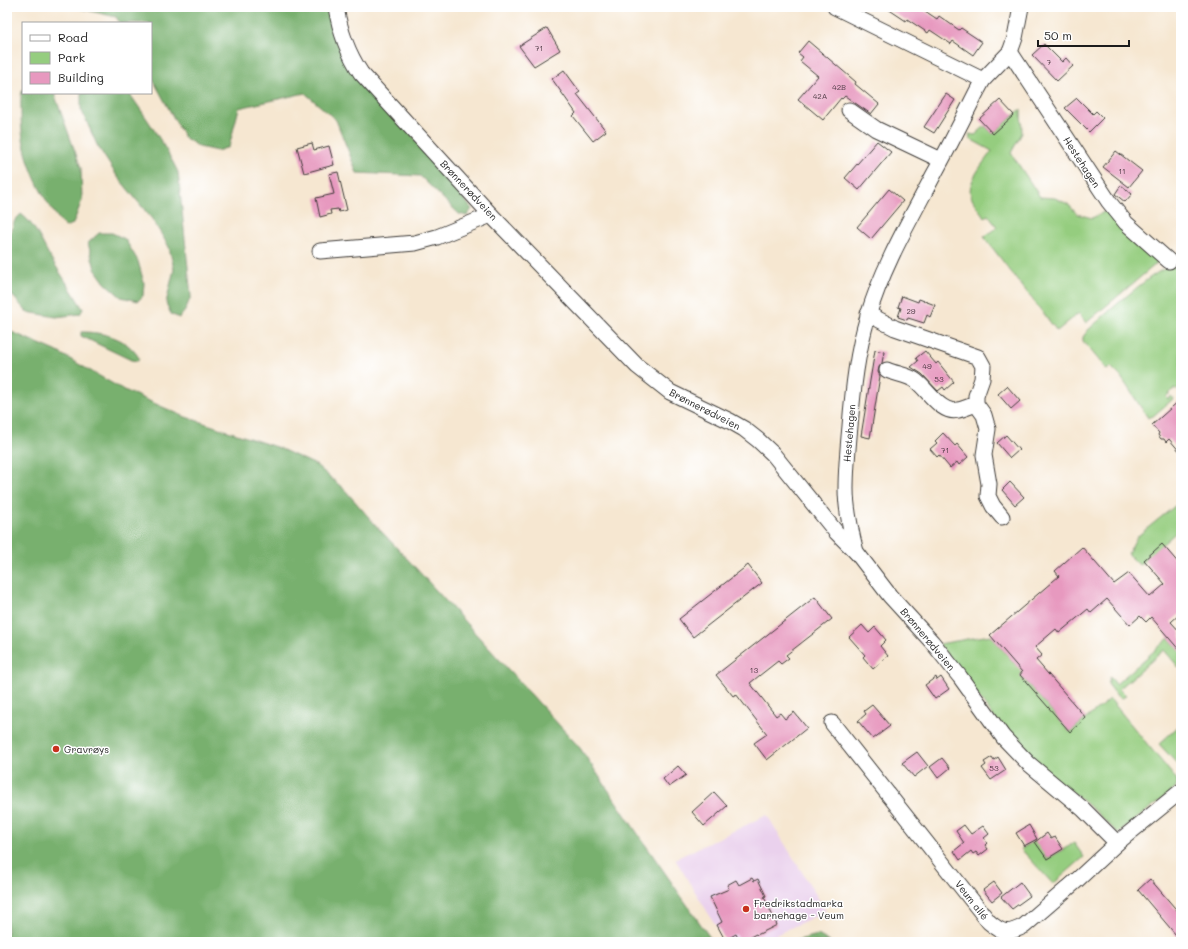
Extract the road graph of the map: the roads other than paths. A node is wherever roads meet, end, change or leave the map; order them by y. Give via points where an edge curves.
1 (336, 7) edge
2 (836, 7) edge
3 (1021, 7) edge
4 (1010, 52) junction
5 (983, 80) junction
6 (849, 110) dead end
7 (941, 160) junction
8 (491, 215) junction
9 (320, 251) dead end
10 (1169, 261) dead end
11 (868, 314) junction
12 (887, 370) dead end
13 (976, 404) junction
14 (1002, 517) dead end
15 (856, 553) junction
16 (832, 723) dead end
17 (1181, 791) edge
18 (1116, 843) junction

1 - 8 street, Brønnerødveien via 345,44 361,73
2 - 5 street
3 - 4 street, Hestehagen
4 - 5 street, Hestehagen
4 - 10 street, Hestehagen via 1108,202 1126,223
5 - 7 street, Hestehagen
6 - 7 street via 876,130
7 - 11 street, Hestehagen via 885,269
8 - 9 street via 437,237 414,243
8 - 15 street, Brønnerødveien via 653,380 670,392 730,421 758,440 773,454
11 - 13 street via 895,328 978,357 983,366
11 - 15 street, Hestehagen via 857,366 847,459 846,491
12 - 13 street via 915,380 946,410 957,411
13 - 14 street via 984,415 988,429 984,455 989,484 988,496
15 - 18 street, Brønnerødveien via 960,677 1003,737 1083,809
16 - 18 street, Veum allé via 989,922 998,930 1014,931 1024,926
17 - 18 street, Veum allé

